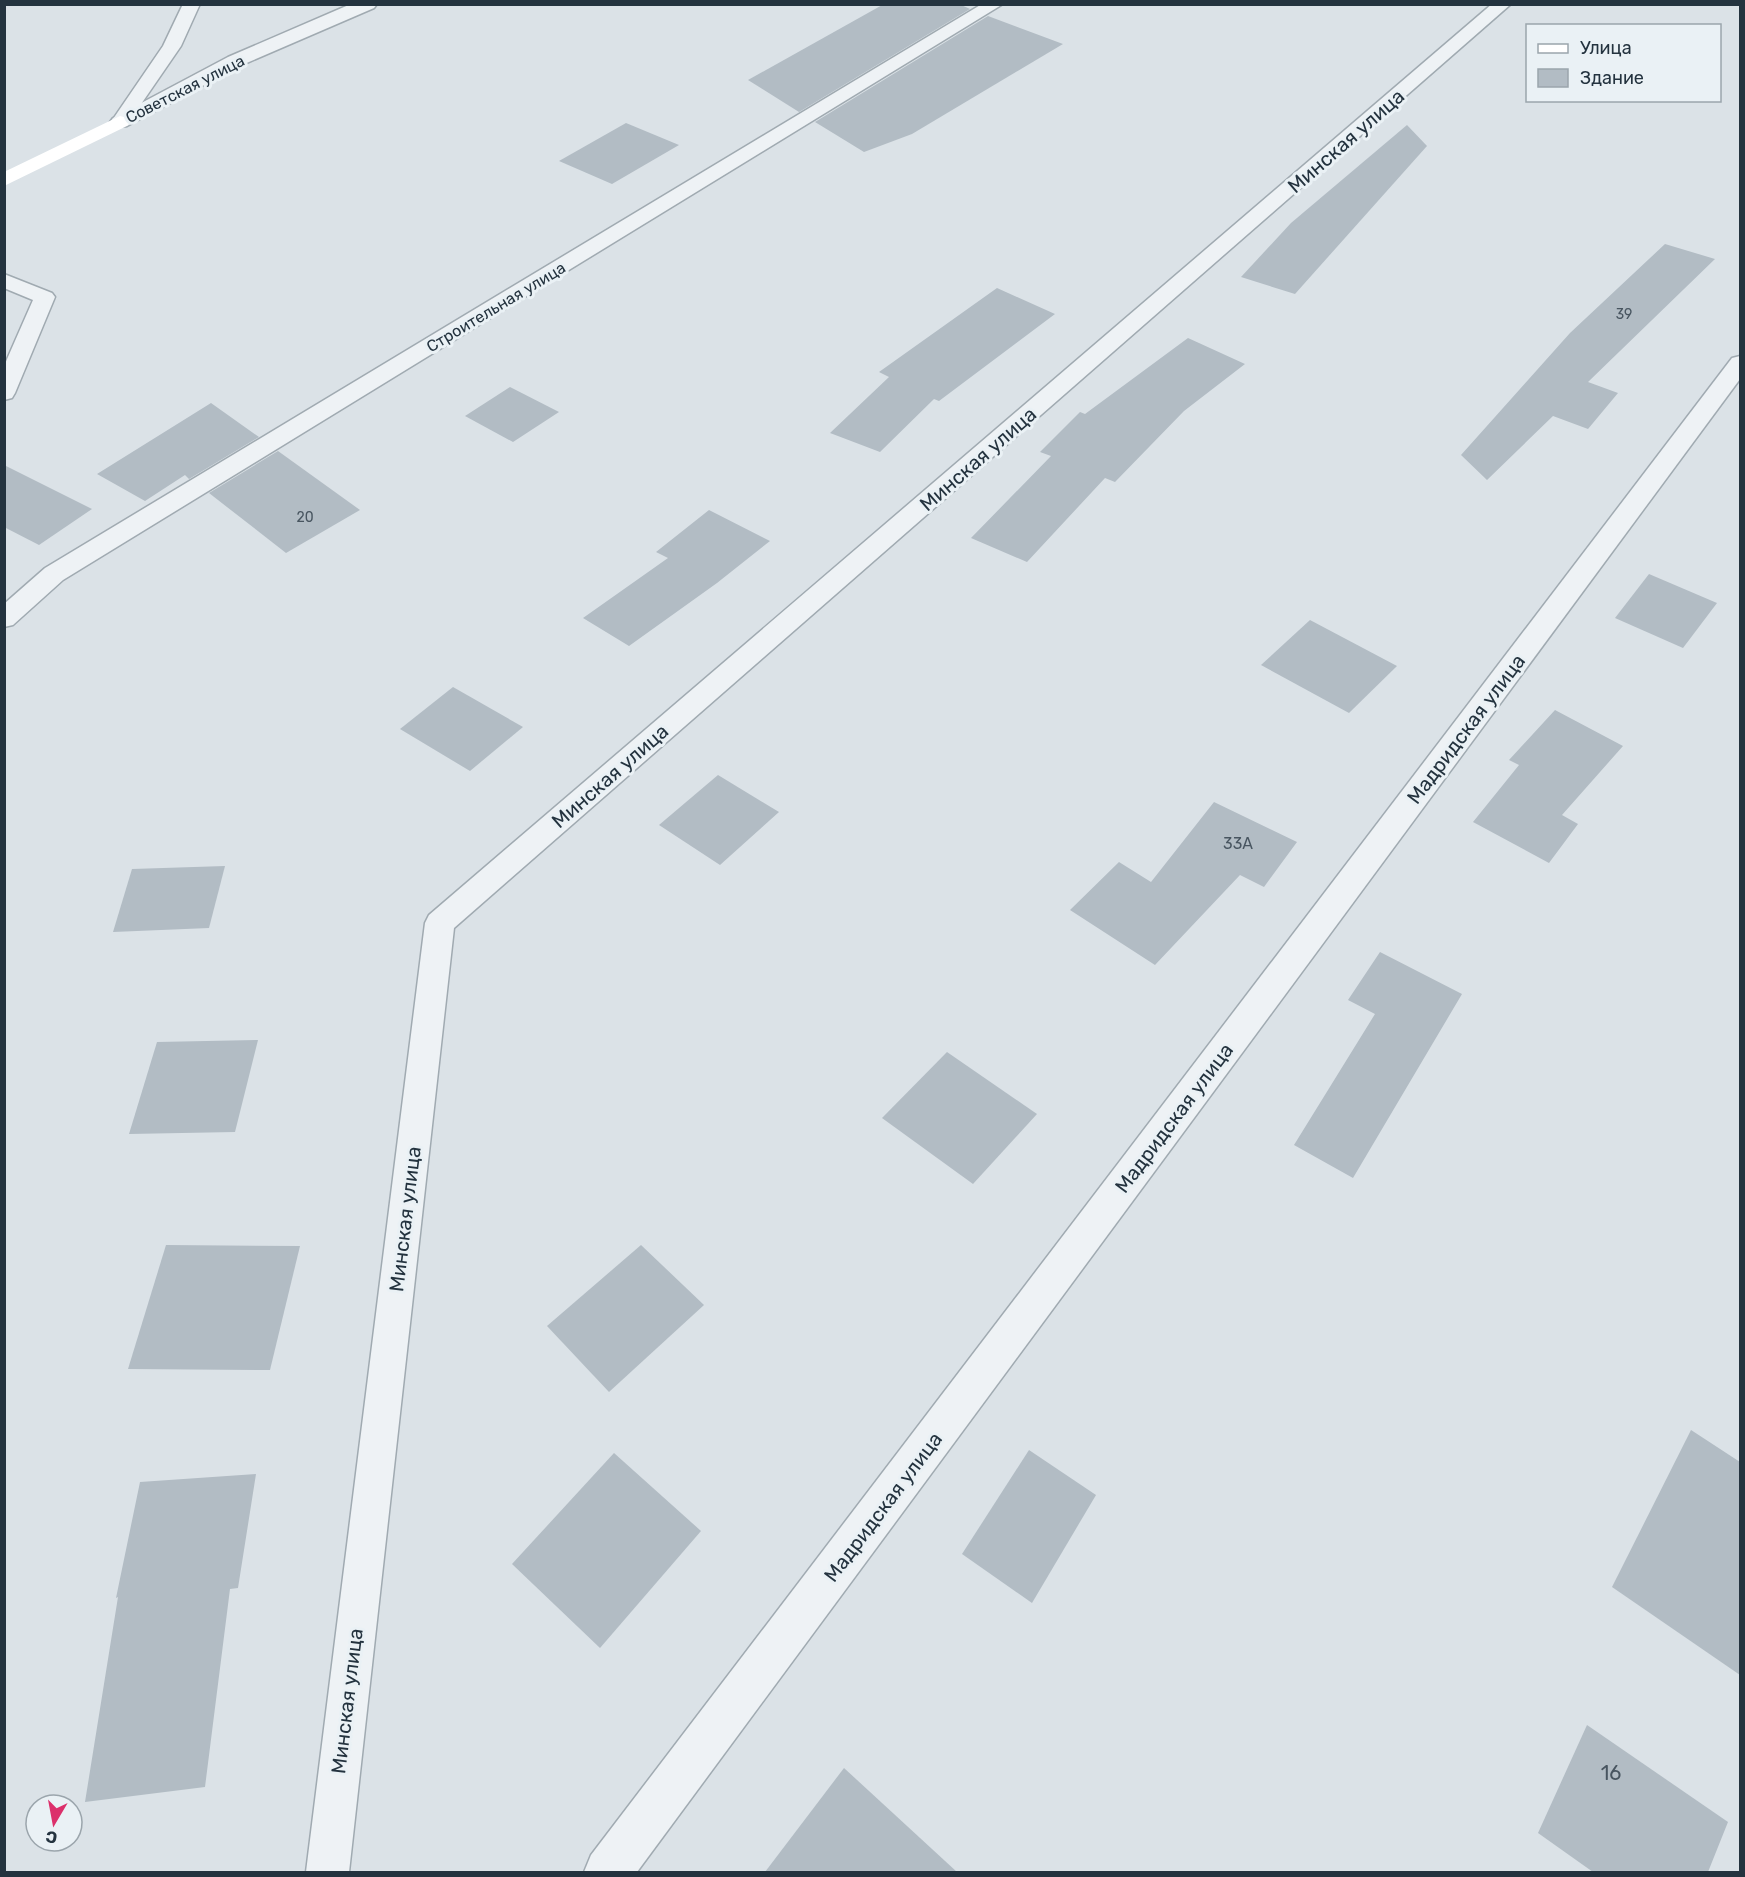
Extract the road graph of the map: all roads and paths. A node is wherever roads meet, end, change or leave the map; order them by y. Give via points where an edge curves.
1 (192, 4) edge
2 (368, 4) edge
3 (995, 4) edge
4 (1503, 4) edge
5 (120, 122) junction
6 (4, 180) edge
7 (4, 280) edge
8 (1740, 363) edge
9 (4, 393) edge
10 (4, 620) edge
11 (327, 1872) edge
12 (608, 1872) edge

1 - 5 lane via 172,46
2 - 5 street, Советская улица via 235,61
3 - 10 lane, Строительная улица via 54,574
4 - 11 lane, Минская улица via 440,923
5 - 6 main road, Советская улица
7 - 9 lane via 45,297
8 - 12 street, Мадридская улица

